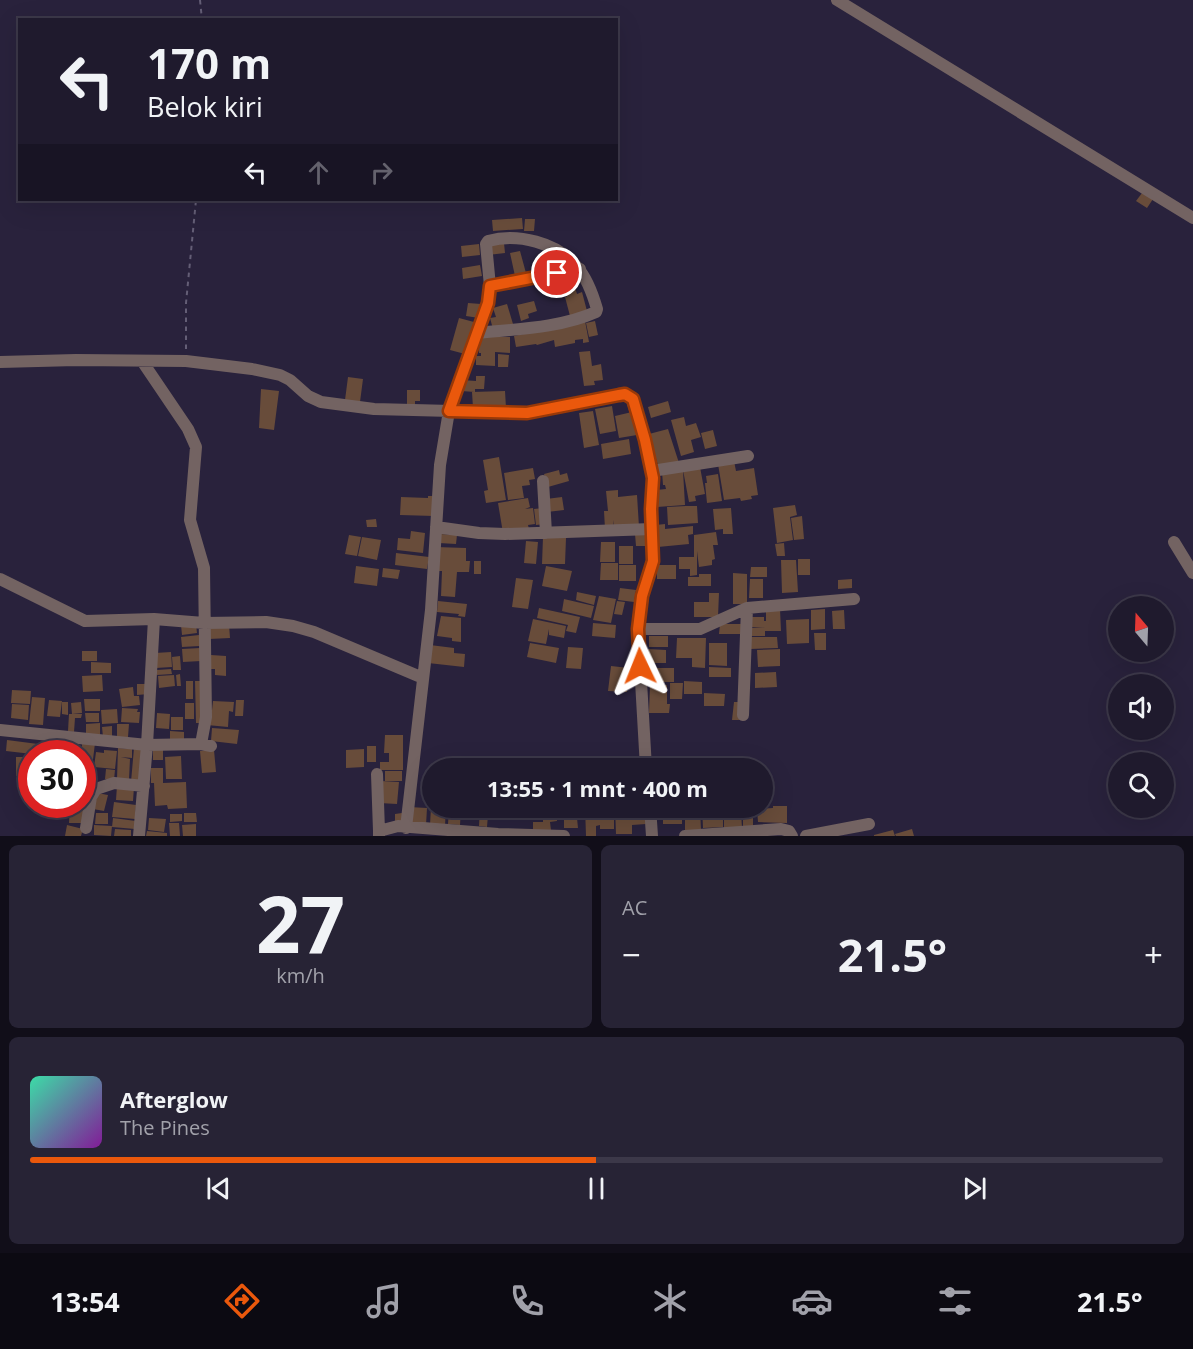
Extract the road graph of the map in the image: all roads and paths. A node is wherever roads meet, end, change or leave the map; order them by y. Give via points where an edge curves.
1 (200, 0) edge
2 (837, 0) edge
3 (202, 18) edge
4 (196, 201) edge
5 (1193, 218) edge
6 (580, 269) junction
7 (490, 286) junction
8 (478, 333) junction
9 (142, 361) junction
10 (186, 361) junction
11 (0, 362) edge
12 (449, 411) junction
13 (748, 456) dead end
14 (652, 471) junction
15 (543, 481) dead end
16 (436, 527) junction
17 (652, 529) junction
18 (546, 533) junction
19 (1174, 542) dead end
20 (1193, 573) edge
21 (0, 579) edge
22 (854, 599) dead end
23 (747, 608) junction
24 (154, 619) junction
25 (204, 623) junction
26 (638, 629) junction
27 (423, 678) junction
28 (744, 715) dead end
29 (0, 730) edge
30 (147, 746) junction
31 (645, 758) edge
32 (377, 774) dead end
33 (144, 786) junction
34 (651, 818) edge
35 (869, 824) dead end
36 (86, 828) dead end
37 (406, 828) junction
38 (379, 834) edge
39 (498, 835) edge
40 (139, 836) edge
41 (564, 836) edge
42 (652, 836) edge
43 (685, 836) edge
44 (792, 836) edge
45 (806, 836) edge

1 - 3 path
2 - 5 street
4 - 10 path via 186,303
6 - 7 street
6 - 7 street via 565,256 536,242 496,238 486,244
6 - 8 street via 596,312 536,328
7 - 8 street
8 - 12 street
9 - 10 street
9 - 11 street
9 - 25 street via 195,441 190,520 204,568
10 - 12 street via 280,375 321,402 374,409
12 - 14 street via 527,413 625,394 634,403
12 - 16 street
13 - 14 street
14 - 17 street
15 - 18 street
16 - 18 street via 479,533
16 - 27 street
17 - 18 street
17 - 26 street via 653,561 642,596
19 - 20 street
21 - 24 street via 85,621
22 - 23 street
23 - 26 street via 700,629
23 - 28 street
24 - 25 street
24 - 30 street
25 - 27 street via 266,622 293,626
25 - 30 street via 206,745
26 - 31 street
27 - 37 street
29 - 30 street
30 - 33 street
32 - 38 street
33 - 36 street via 114,783 96,789
33 - 40 street
34 - 42 street
35 - 45 street
37 - 38 street via 393,827
37 - 39 street
39 - 41 street
43 - 44 street via 785,829

